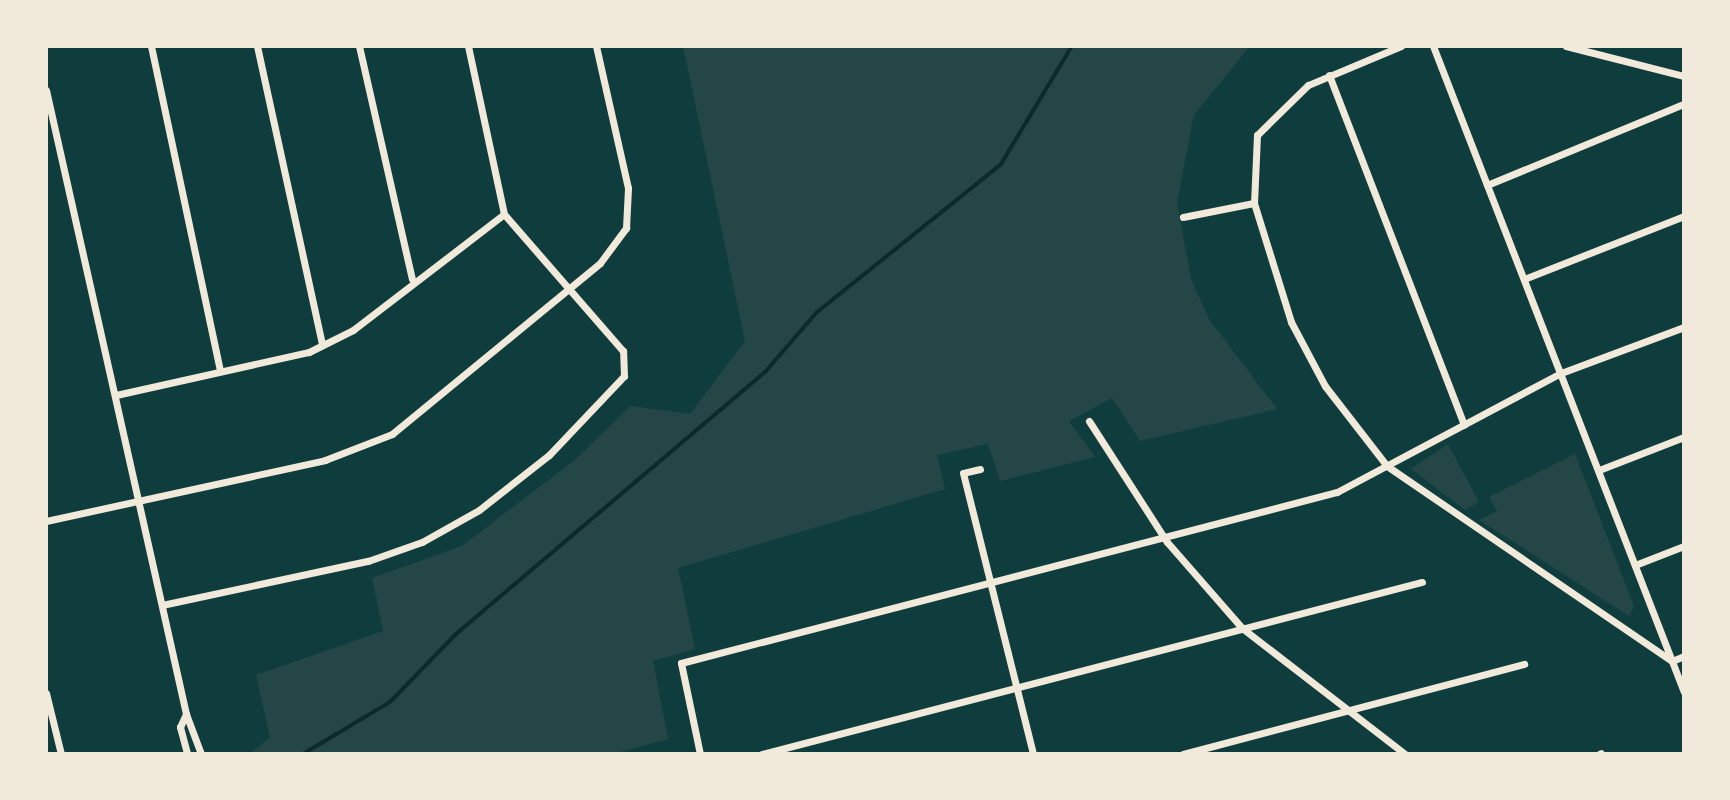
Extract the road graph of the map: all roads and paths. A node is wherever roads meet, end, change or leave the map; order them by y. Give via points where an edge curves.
1 (151, 46) edge
2 (257, 46) edge
3 (359, 46) edge
4 (468, 46) edge
5 (596, 46) edge
6 (1401, 46) edge
7 (1433, 46) edge
8 (1566, 46) edge
9 (1329, 75) junction
10 (1684, 76) edge
11 (46, 90) edge
12 (1684, 104) edge
13 (1487, 185) junction
14 (1254, 203) junction
15 (504, 214) junction
16 (1684, 216) edge
17 (1183, 217) dead end
18 (412, 279) junction
19 (1524, 279) junction
20 (569, 289) junction
21 (1684, 327) edge
22 (322, 345) junction
23 (220, 371) junction
24 (1561, 373) junction
25 (116, 395) junction
26 (1089, 421) dead end
27 (1464, 425) junction
28 (1684, 437) edge
29 (1387, 466) junction
30 (980, 469) dead end
31 (1599, 470) junction
32 (138, 501) junction
33 (46, 521) edge
34 (1167, 542) junction
35 (1684, 546) edge
36 (1635, 565) junction
37 (1422, 582) dead end
38 (989, 584) junction
39 (162, 605) junction
40 (1242, 628) junction
41 (1684, 656) edge
42 (1672, 661) junction
43 (1524, 664) dead end
44 (1016, 688) junction
45 (1684, 692) edge
46 (46, 693) edge
47 (1351, 710) junction
48 (186, 714) junction
49 (61, 754) edge
50 (187, 754) edge
51 (201, 754) edge
52 (700, 754) edge
53 (762, 754) edge
54 (1033, 754) edge
55 (1183, 754) edge
56 (1405, 754) edge

1 - 23 street
2 - 22 street
3 - 18 street
4 - 15 street
5 - 20 street via 628,188 626,228
6 - 9 street
7 - 13 street
8 - 10 street
9 - 14 street via 1291,96 1257,135
9 - 27 street
11 - 25 street
12 - 13 street
13 - 19 street
14 - 17 street
14 - 29 street via 1309,358
15 - 18 street
15 - 20 street
16 - 19 street
18 - 22 street via 353,330
19 - 24 street
20 - 32 street via 392,434 325,460
20 - 39 street via 623,351 624,376 549,455 479,510 368,561
21 - 24 street
22 - 23 street
23 - 25 street
24 - 27 street
24 - 31 street
25 - 32 street
26 - 34 street
27 - 29 street
28 - 31 street
29 - 34 street via 1337,492
29 - 42 street
30 - 38 street via 963,473
31 - 36 street
32 - 33 street
32 - 39 street
34 - 38 street
34 - 40 street
35 - 36 street
36 - 42 street
37 - 40 street
38 - 44 street
38 - 52 street via 681,663
39 - 48 street
40 - 44 street
40 - 47 street
41 - 42 street
42 - 45 street
43 - 47 street
44 - 53 street
44 - 54 street
46 - 49 street
47 - 55 street
47 - 56 street
48 - 50 street via 180,727
48 - 51 street

